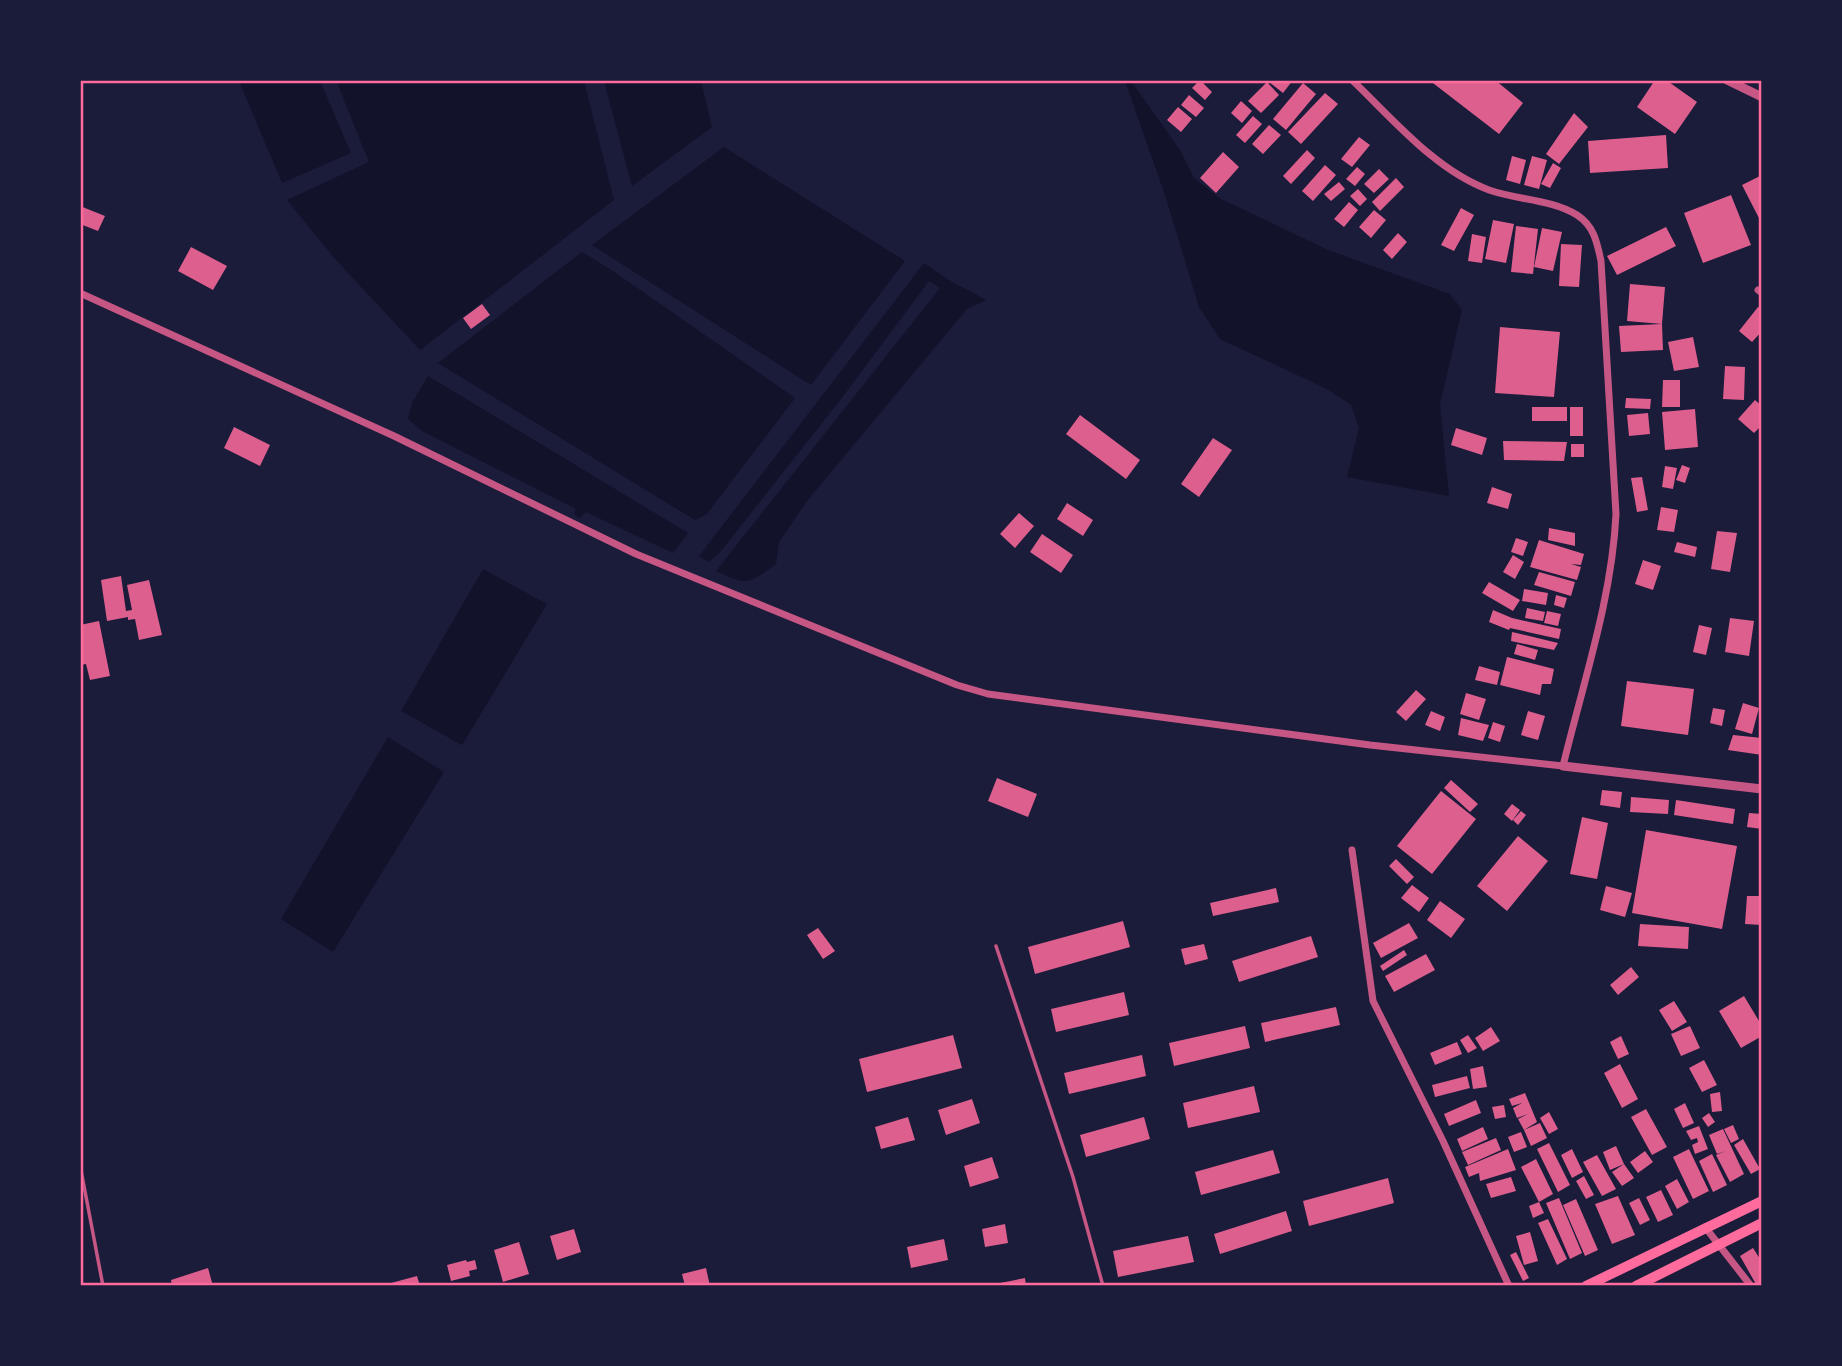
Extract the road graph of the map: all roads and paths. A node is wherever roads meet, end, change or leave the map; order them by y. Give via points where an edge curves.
1 (1352, 80) edge
2 (1727, 80) edge
3 (1762, 97) edge
4 (80, 293) edge
5 (1563, 766) junction
6 (1762, 789) edge
7 (1352, 850) dead end
8 (996, 946) dead end
9 (80, 1165) edge
10 (1762, 1201) edge
11 (1762, 1223) edge
12 (1704, 1227) junction
13 (1718, 1245) junction
14 (103, 1286) edge
15 (1102, 1286) edge
16 (1509, 1286) edge
17 (1586, 1286) edge
18 (1636, 1286) edge
19 (1751, 1286) edge

1 - 5 street via 1454,171 1489,190 1560,207 1577,215 1596,236 1616,514 1614,547
2 - 3 street
4 - 5 street via 394,436 636,554 957,685 988,694
5 - 6 street
7 - 16 street via 1373,1001
8 - 15 lane via 1073,1177
9 - 14 lane
10 - 12 main road
11 - 13 main road
12 - 13 street
12 - 17 main road
13 - 18 main road
13 - 19 street

